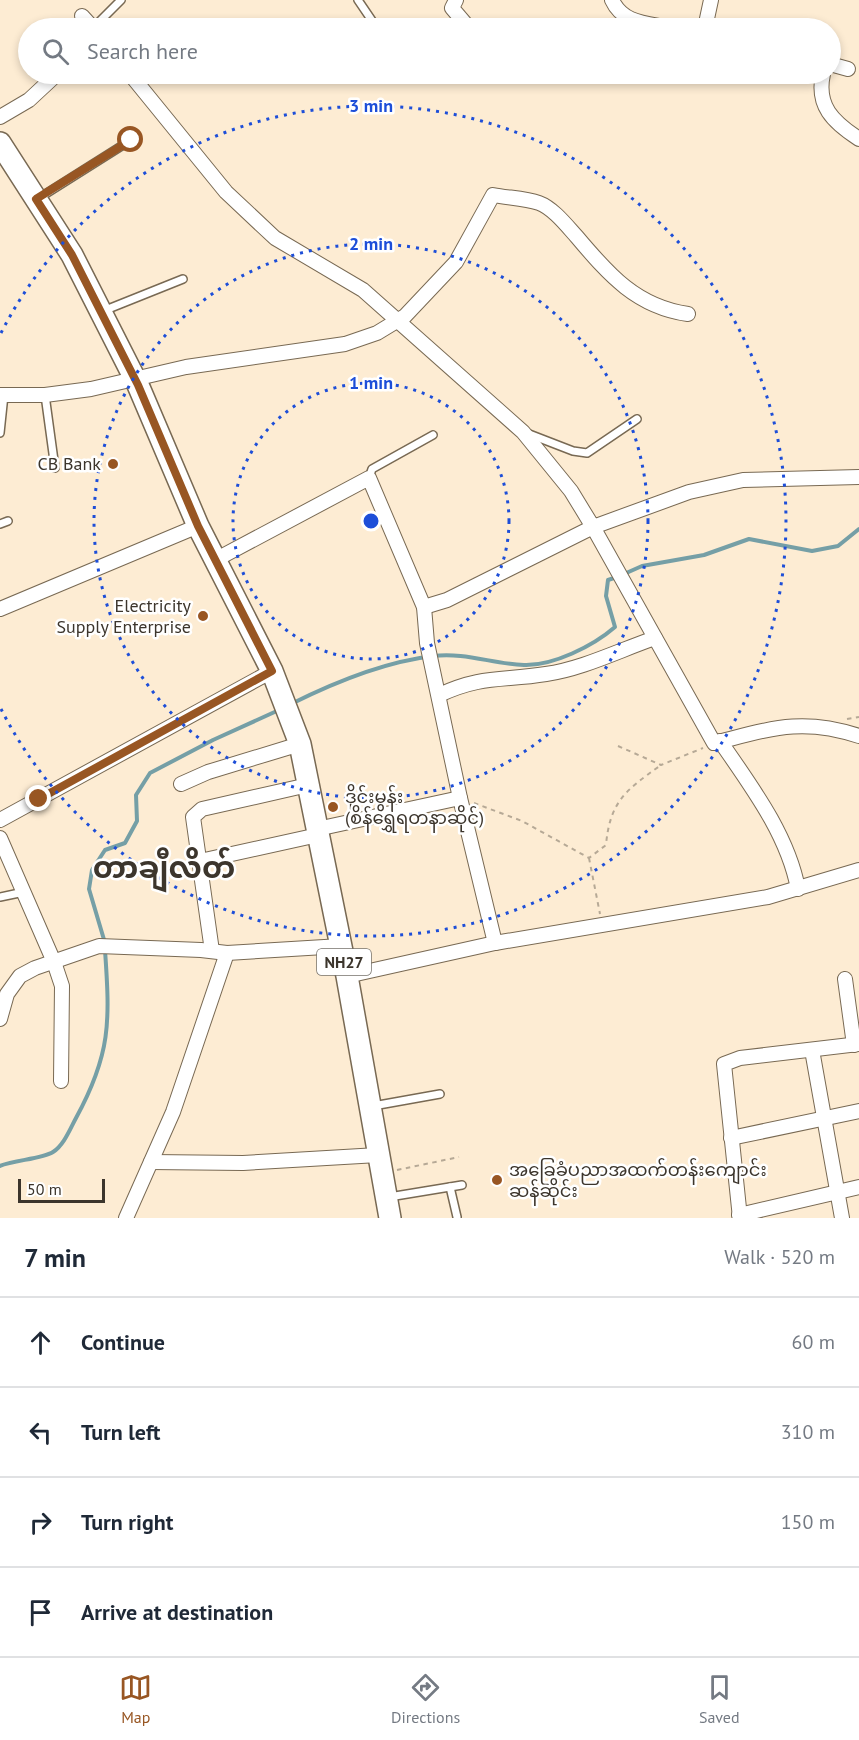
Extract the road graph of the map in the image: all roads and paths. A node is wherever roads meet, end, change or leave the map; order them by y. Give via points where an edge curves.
1 (121, 0) edge
2 (358, 0) edge
3 (456, 0) edge
4 (612, 0) edge
5 (711, 0) edge
6 (103, 18) edge
7 (370, 18) edge
8 (460, 18) edge
9 (626, 18) edge
10 (707, 18) edge
11 (841, 67) edge
12 (848, 69) dead end
13 (46, 84) edge
14 (138, 84) edge
15 (820, 84) edge
16 (0, 117) edge
17 (859, 138) edge
18 (131, 140) dead end
19 (0, 143) edge
20 (36, 199) junction
21 (183, 279) dead end
22 (100, 312) junction
23 (688, 314) dead end
24 (399, 320) junction
25 (134, 378) junction
26 (2, 395) edge
27 (45, 395) junction
28 (637, 419) dead end
29 (523, 432) junction
30 (0, 434) edge
31 (433, 435) dead end
32 (55, 468) dead end
33 (859, 477) edge
34 (369, 478) junction
35 (8, 521) dead end
36 (0, 524) edge
37 (198, 526) junction
38 (593, 527) junction
39 (215, 560) junction
40 (1, 606) edge
41 (424, 607) junction
42 (655, 638) junction
43 (276, 680) junction
44 (439, 695) junction
45 (859, 736) edge
46 (717, 742) junction
47 (300, 744) junction
48 (618, 746) dead end
49 (661, 765) junction
50 (181, 784) dead end
51 (308, 785) junction
52 (460, 798) junction
53 (0, 820) edge
54 (318, 832) junction
55 (0, 838) edge
56 (589, 858) junction
57 (200, 861) junction
58 (859, 870) edge
59 (798, 889) junction
60 (24, 892) junction
61 (0, 897) edge
62 (603, 926) junction
63 (495, 944) junction
64 (341, 945) junction
65 (212, 951) junction
66 (227, 954) junction
67 (54, 962) junction
68 (347, 975) junction
69 (845, 979) dead end
70 (0, 1019) edge
71 (856, 1044) edge
72 (812, 1050) junction
73 (61, 1081) dead end
74 (440, 1094) dead end
75 (370, 1107) junction
76 (859, 1110) edge
77 (824, 1119) junction
78 (730, 1138) junction
79 (459, 1157) dead end
80 (151, 1162) junction
81 (380, 1164) junction
82 (462, 1185) dead end
83 (450, 1187) junction
84 (859, 1187) edge
85 (838, 1191) junction
86 (388, 1208) edge
87 (740, 1216) edge
88 (456, 1217) edge
89 (126, 1218) edge
90 (842, 1218) edge

1 - 6 lane
2 - 7 lane
3 - 8 street via 452,8
4 - 9 street
5 - 10 street
11 - 12 street
13 - 16 street via 29,100
14 - 24 street via 226,192 275,238 363,290
15 - 17 street via 828,115
18 - 20 lane
19 - 20 main road, NH27
20 - 22 main road, NH27 via 72,255
21 - 22 lane
22 - 25 main road, NH27
23 - 24 street via 665,311 632,295 566,225 540,204 493,195 456,262
24 - 25 street via 345,344
24 - 29 street
25 - 27 street
25 - 37 main road, NH27
26 - 27 street
26 - 30 lane
27 - 32 lane
28 - 29 lane via 587,453
29 - 38 street via 572,491
31 - 34 lane via 372,469
33 - 38 street via 743,480 689,492
34 - 39 street
34 - 41 street
35 - 36 lane
37 - 39 main road, NH27
37 - 40 street
38 - 41 street via 447,600
38 - 42 street
39 - 43 main road, NH27
41 - 44 street via 427,644
42 - 44 street via 548,674 488,678 464,683
42 - 46 street
43 - 47 main road, NH27
43 - 53 street
44 - 52 street
45 - 46 street via 812,725 785,725
46 - 49 path
46 - 59 street via 752,788 780,838
47 - 50 street
47 - 51 main road, NH27
48 - 49 path
49 - 56 path via 628,788 609,819 606,845
51 - 54 main road, NH27
51 - 57 street via 202,809 193,817
52 - 54 street
52 - 56 path via 522,821
52 - 63 street
54 - 57 street
54 - 64 main road, NH27
55 - 60 street
56 - 62 path
57 - 65 street
58 - 59 street
59 - 62 street
60 - 61 lane
60 - 67 street
62 - 63 street
63 - 68 street
64 - 66 street
64 - 68 main road, NH27
65 - 66 street
65 - 67 street via 99,946
66 - 80 street via 173,1112
67 - 70 street via 20,976 8,994
67 - 73 street via 62,986
68 - 75 main road, NH27
69 - 71 street
71 - 72 street
72 - 77 street
72 - 78 street via 740,1058 724,1064
74 - 75 lane
75 - 81 main road, NH27
76 - 77 street
77 - 78 street
77 - 85 street
78 - 87 street
79 - 81 path
80 - 81 street
80 - 89 street
81 - 86 main road, NH27
82 - 83 lane
83 - 86 lane
83 - 88 lane
84 - 85 street
85 - 87 street
85 - 90 street

